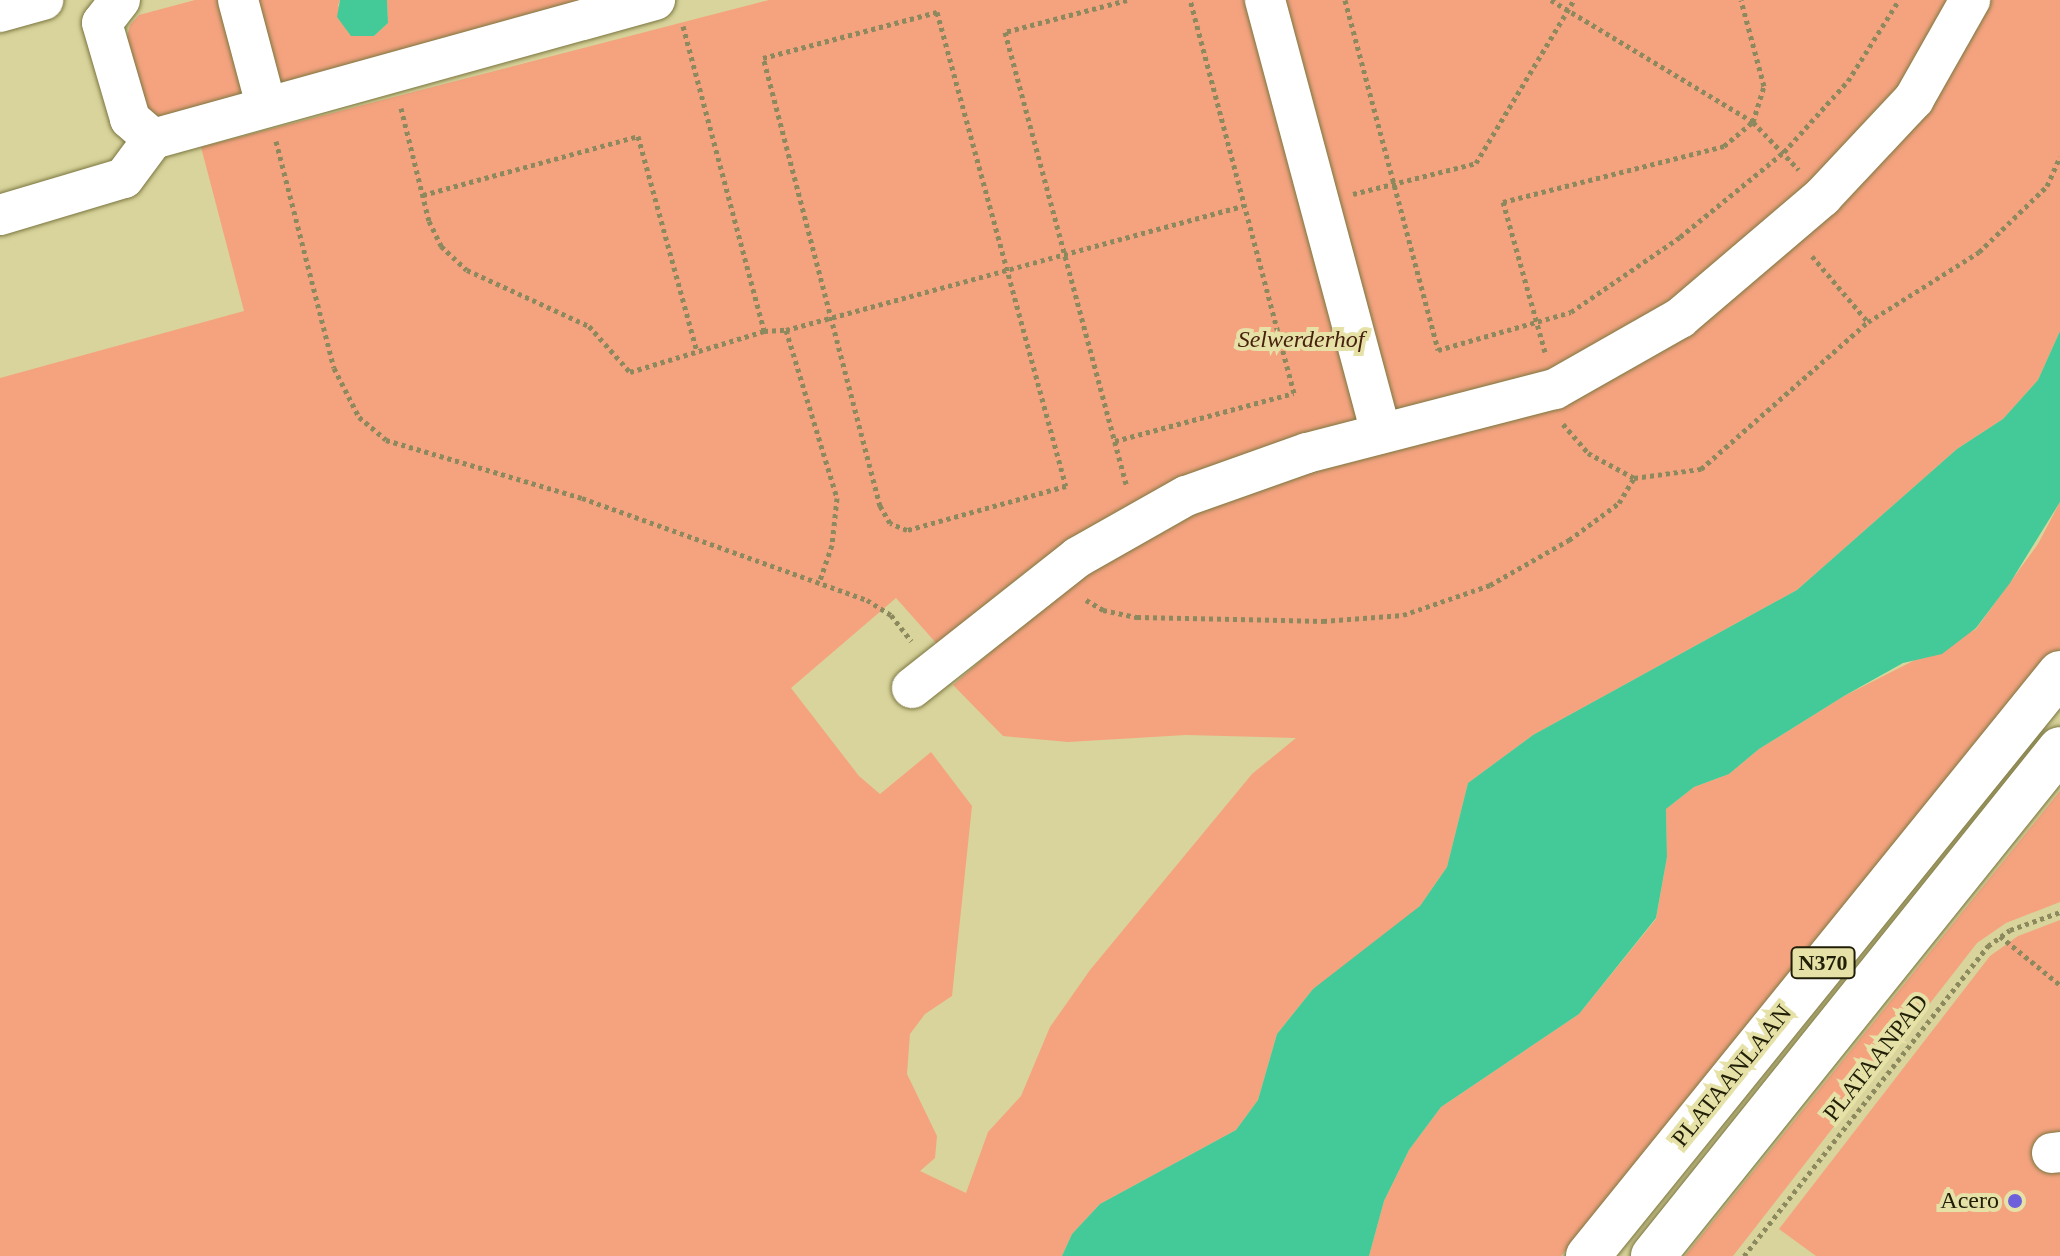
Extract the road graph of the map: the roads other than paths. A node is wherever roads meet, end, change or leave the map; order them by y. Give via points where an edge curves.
1 (43, 0) edge
2 (120, 0) edge
3 (238, 0) edge
4 (1265, 0) edge
5 (1970, 0) edge
6 (668, 8) edge
7 (0, 12) edge
8 (266, 105) junction
9 (153, 139) junction
10 (0, 215) edge
11 (1381, 433) junction
12 (2060, 673) edge
13 (923, 679) road end
14 (2060, 749) edge
15 (1588, 1256) edge
16 (1653, 1256) edge

1 - 7 lane
2 - 9 lane via 102,23 130,119
3 - 8 lane
4 - 11 lane
5 - 11 lane via 1914,99 1822,197 1680,318 1555,389
6 - 8 lane
8 - 9 lane
9 - 10 lane via 124,178
11 - 13 lane via 1186,496 1137,521 1058,571
12 - 15 highway, PLATAANLAAN / N370
14 - 16 highway, N370

